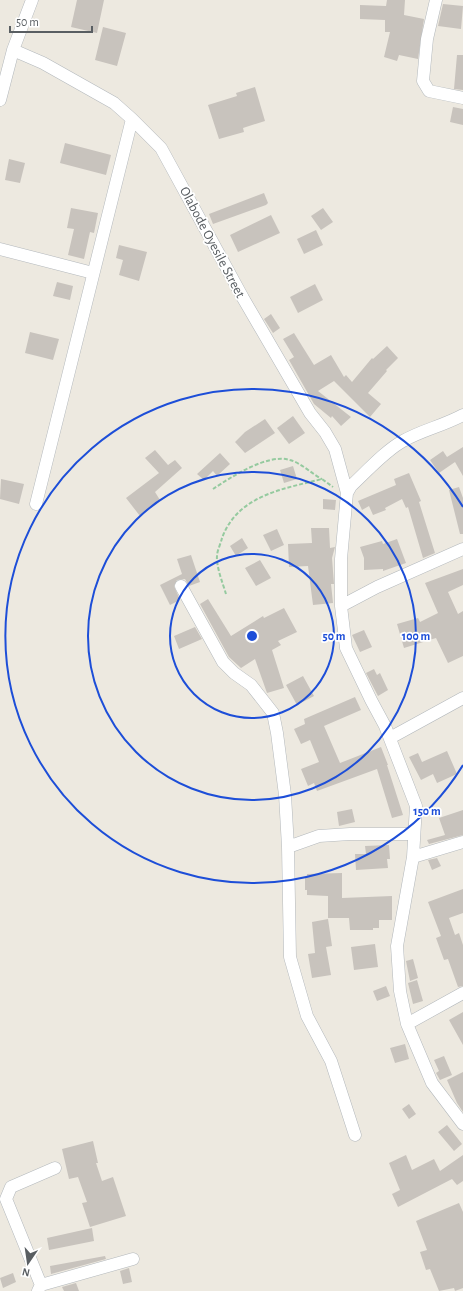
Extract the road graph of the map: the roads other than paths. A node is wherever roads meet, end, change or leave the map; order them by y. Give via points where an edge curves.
1 (32, 0) edge
2 (436, 0) edge
3 (13, 50) junction
4 (463, 98) edge
5 (0, 100) edge
6 (132, 119) junction
7 (0, 249) edge
8 (93, 273) junction
9 (463, 415) edge
10 (342, 491) junction
11 (36, 504) dead end
12 (463, 549) edge
13 (181, 586) dead end
14 (341, 606) junction
15 (463, 698) edge
16 (390, 738) junction
17 (414, 834) junction
18 (463, 842) edge
19 (288, 847) junction
20 (413, 857) junction
21 (463, 993) edge
22 (407, 1024) junction
23 (463, 1124) edge
24 (355, 1135) dead end
25 (55, 1168) dead end
26 (133, 1259) dead end
27 (39, 1288) edge

1 - 3 street
2 - 4 street via 427,38 423,81 429,91
3 - 5 street
3 - 6 street, Olabode Oyesile Street via 76,80 114,103
6 - 8 street
6 - 10 street, Olabode Oyesile Street via 161,148 310,413 335,449
7 - 8 street
8 - 11 street
9 - 10 street via 447,424 422,431 401,441 351,486
10 - 14 street
12 - 14 street via 376,587
13 - 19 street via 223,662 251,685 273,713 285,795
14 - 16 street via 346,648
15 - 16 street
16 - 17 street via 416,806
17 - 19 street via 319,836
17 - 20 street
18 - 20 street
19 - 24 street via 290,957 307,1016 331,1061
20 - 22 street via 396,946 400,991
21 - 22 street
22 - 23 street via 432,1083
25 - 27 street via 11,1187 6,1199
26 - 27 street

